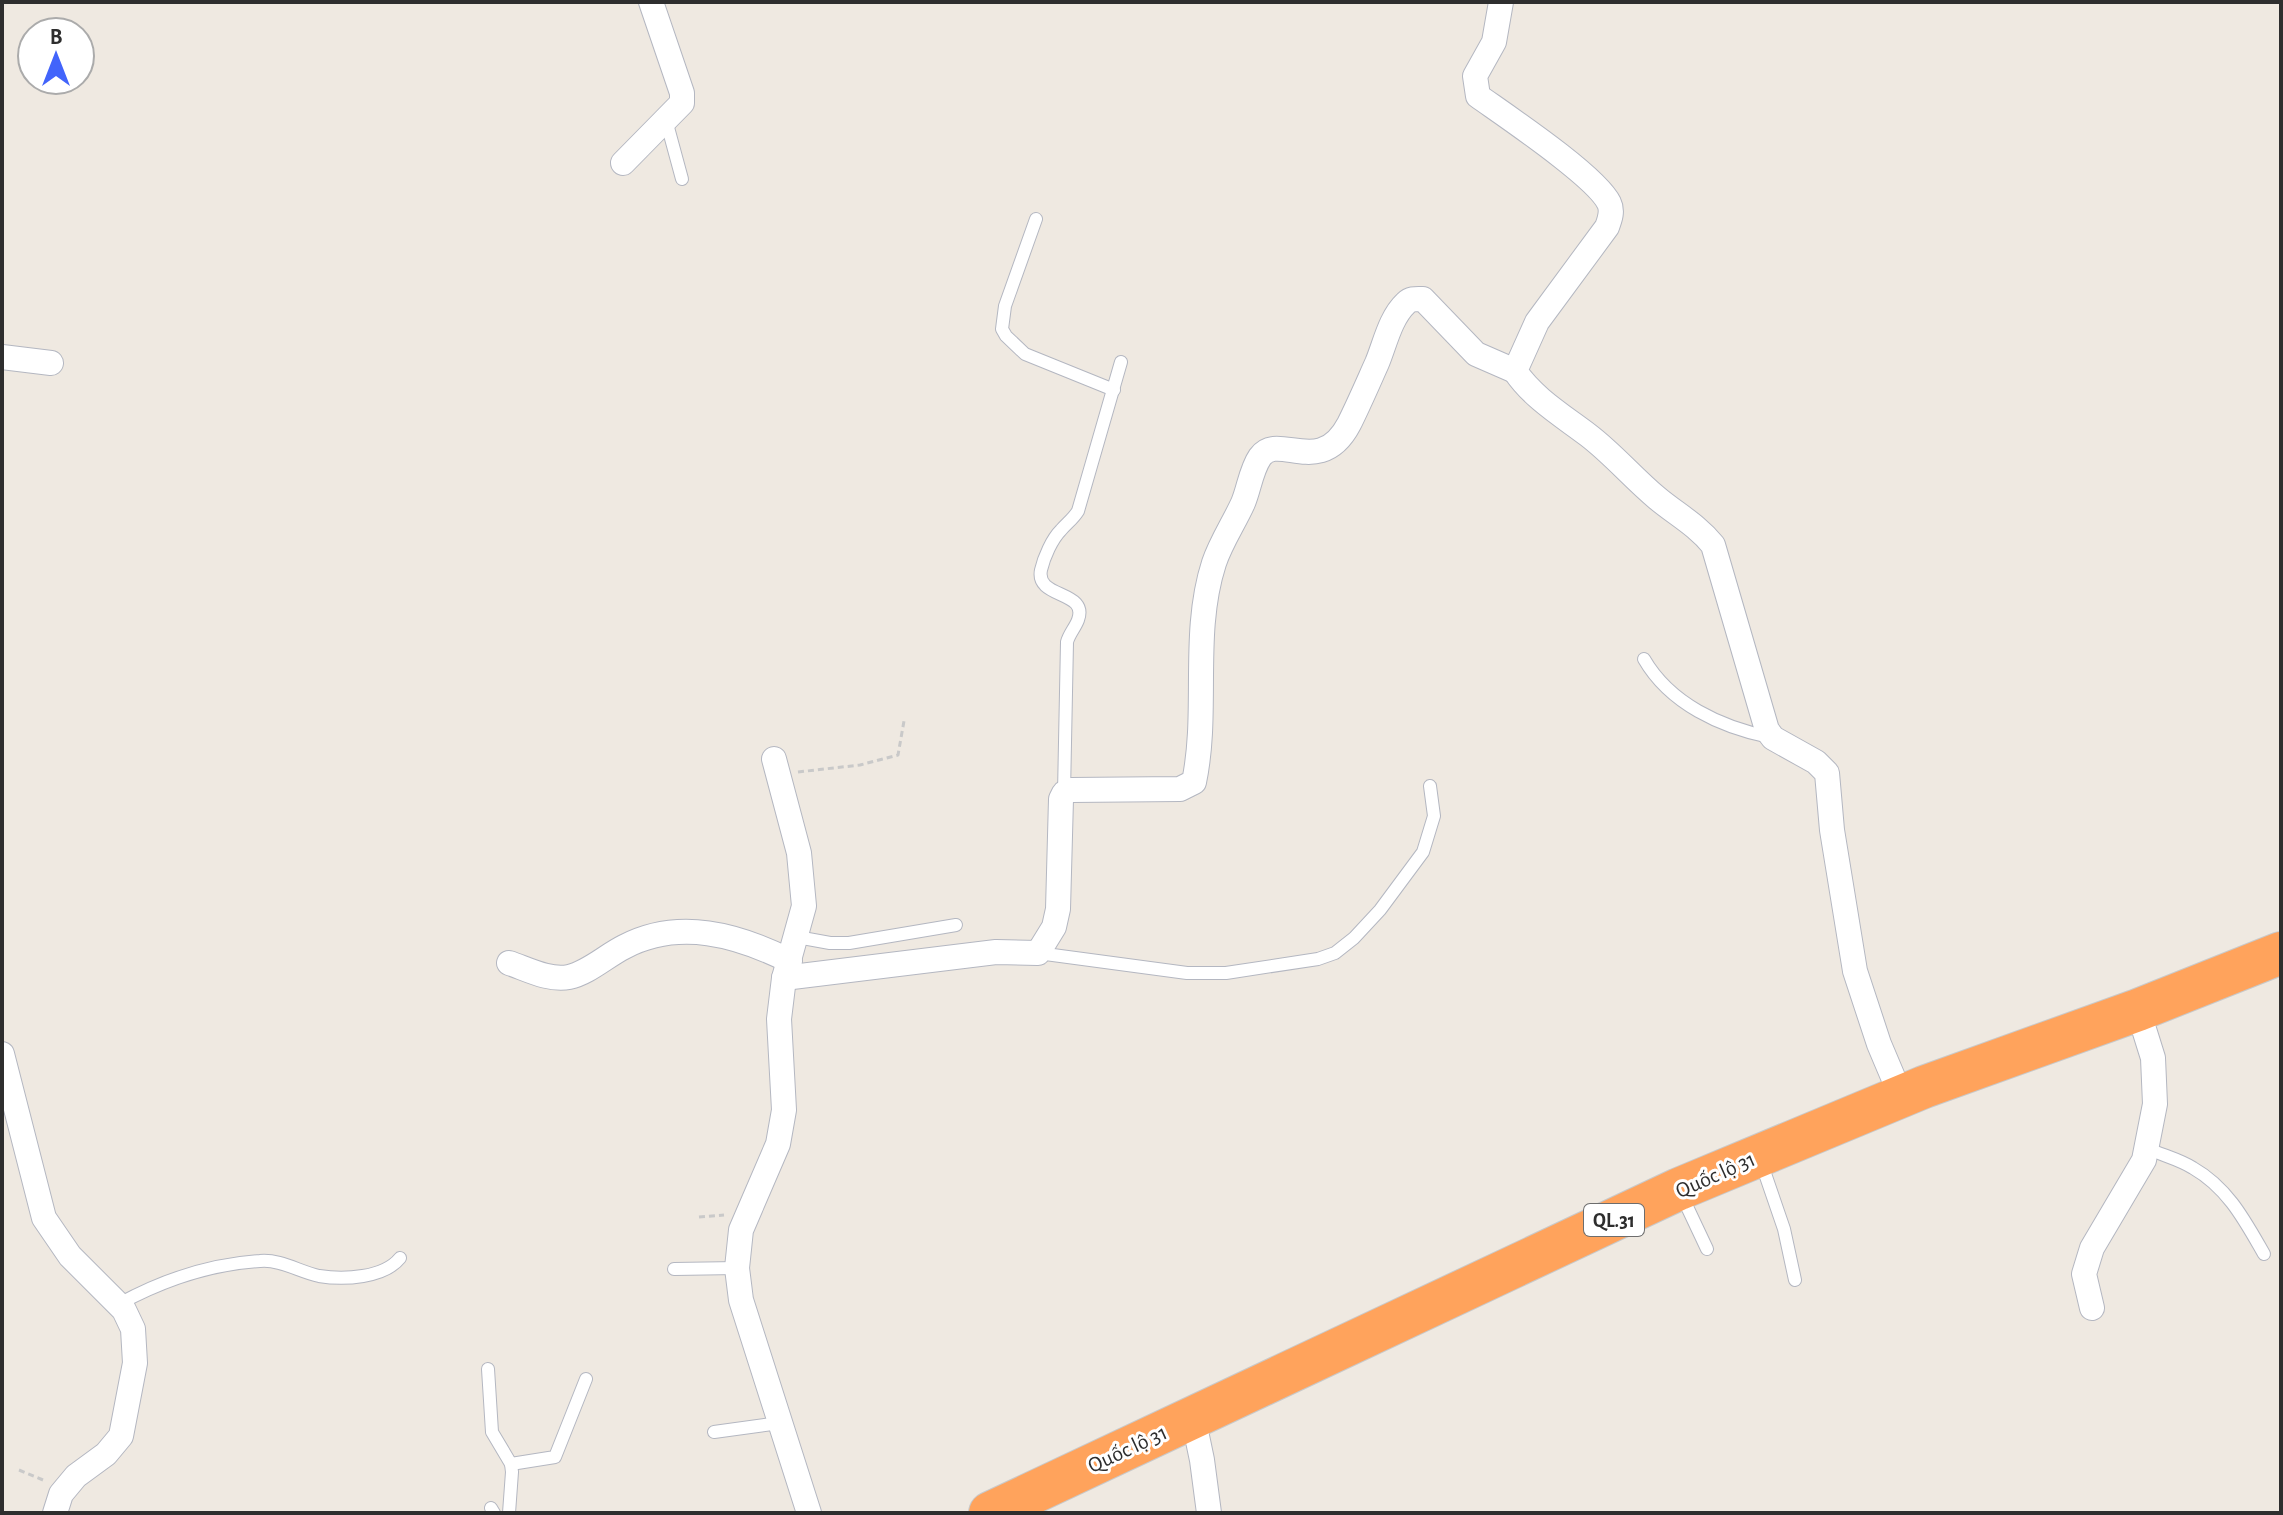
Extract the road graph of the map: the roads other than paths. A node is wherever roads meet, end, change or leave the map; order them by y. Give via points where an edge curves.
1 (651, 2) edge
2 (1501, 2) edge
3 (666, 120) junction
4 (623, 163) dead end
5 (682, 179) dead end
6 (1036, 219) dead end
7 (2, 357) edge
8 (1121, 362) dead end
9 (51, 363) dead end
10 (1515, 371) junction
11 (1114, 390) junction
12 (1644, 659) dead end
13 (1773, 738) junction
14 (776, 766) road end
15 (1430, 786) dead end
16 (1064, 793) junction
17 (956, 925) dead end
18 (797, 937) junction
19 (1038, 953) junction
20 (2271, 957) edge
21 (509, 963) dead end
22 (787, 970) junction
23 (2138, 1010) junction
24 (2, 1054) edge
25 (1901, 1096) junction
26 (2147, 1148) junction
27 (1758, 1155) junction
28 (1679, 1189) junction
29 (1707, 1249) dead end
30 (2264, 1254) dead end
31 (400, 1258) dead end
32 (737, 1268) junction
33 (674, 1269) dead end
34 (1795, 1280) dead end
35 (119, 1304) junction
36 (2092, 1308) dead end
37 (488, 1369) dead end
38 (586, 1379) dead end
39 (1193, 1417) junction
40 (779, 1423) junction
41 (714, 1432) dead end
42 (511, 1464) junction
43 (55, 1513) edge
44 (509, 1513) edge
45 (809, 1513) edge
46 (990, 1513) edge
47 (1209, 1513) edge

1 - 3 street via 682,93 679,108
2 - 10 street via 1494,42 1475,76 1478,96 1594,185 1612,214 1537,322
3 - 4 street
3 - 5 lane
6 - 11 lane via 1002,329 1025,354
7 - 9 street
8 - 11 lane
10 - 13 street via 1545,403 1593,438 1713,545 1763,722
10 - 16 street via 1476,354 1423,299 1405,304 1339,439 1320,451 1271,450 1258,461 1214,563 1205,612 1200,752 1194,782 1180,789
11 - 16 lane via 1078,511 1058,532 1041,571 1045,586 1068,596 1079,612 1067,642
12 - 13 lane via 1664,686 1709,718
13 - 25 street via 1827,773 1855,971
14 - 18 street via 799,853 804,906
15 - 19 lane via 1434,816 1423,852 1380,910 1335,953 1187,973
16 - 19 street via 1058,909
17 - 18 lane via 849,943
18 - 22 street
19 - 22 street
20 - 23 highway, Quốc lộ 31 / QL.31
21 - 22 street via 571,977 626,945 673,931 755,944
22 - 32 street via 779,1019 784,1110 778,1144 741,1230
23 - 25 highway, Quốc lộ 31 / QL.31
23 - 26 street via 2153,1058 2155,1104
24 - 35 street via 44,1218 70,1256
25 - 27 highway, Quốc lộ 31 / QL.31
26 - 30 lane via 2191,1166 2230,1198
26 - 36 street via 2092,1248 2084,1274
27 - 28 highway, Quốc lộ 31 / QL.31
27 - 34 lane
28 - 29 lane
28 - 39 highway, Quốc lộ 31 / QL.31
31 - 35 lane via 382,1272 354,1276 321,1276 264,1260 235,1264 156,1284
32 - 33 lane
32 - 40 street via 741,1300
35 - 43 street via 133,1329 135,1363 127,1419 106,1454 64,1490
37 - 42 lane via 492,1432
38 - 42 lane via 555,1457
39 - 46 highway, Quốc lộ 31 / QL.31
39 - 47 street
40 - 41 lane
40 - 45 street
42 - 44 lane

